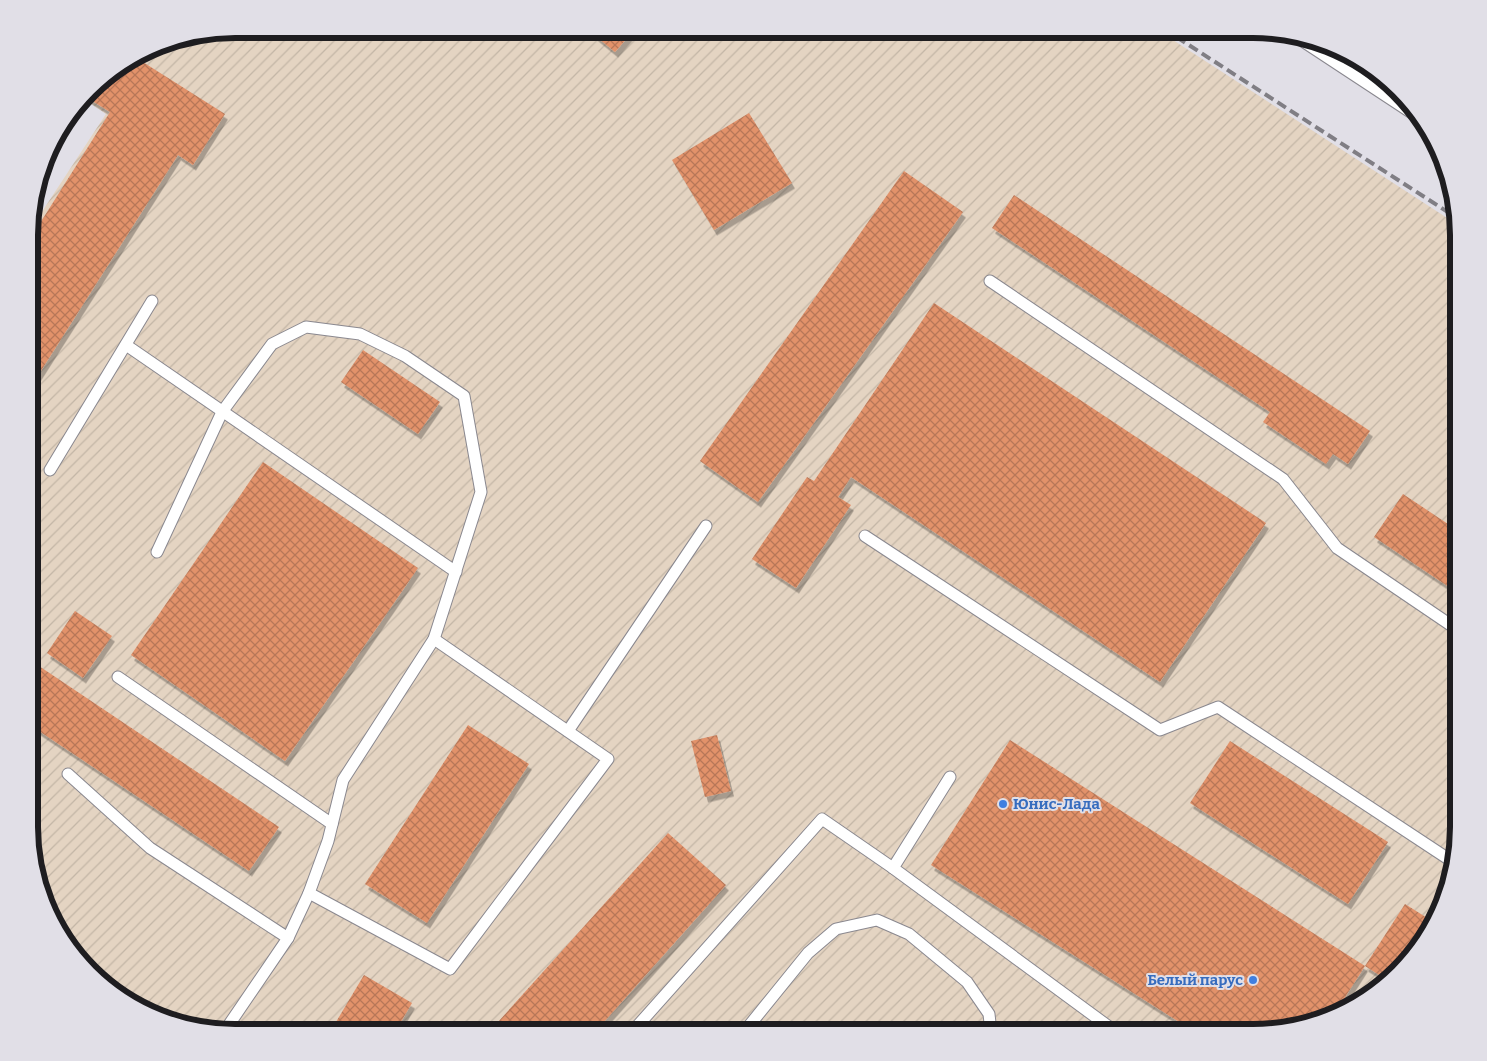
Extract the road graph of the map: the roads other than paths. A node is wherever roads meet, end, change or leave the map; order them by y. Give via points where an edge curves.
1 (1311, 46) edge
2 (1402, 107) edge
3 (990, 281) dead end
4 (152, 300) dead end
5 (126, 345) junction
6 (222, 412) junction
7 (50, 470) dead end
8 (706, 526) dead end
9 (865, 536) dead end
10 (157, 552) dead end
11 (456, 572) junction
12 (1450, 625) edge
13 (434, 639) junction
14 (118, 677) dead end
15 (568, 732) junction
16 (68, 774) dead end
17 (950, 777) dead end
18 (332, 824) junction
19 (1447, 858) edge
20 (893, 868) junction
21 (309, 893) junction
22 (288, 938) junction
23 (230, 1024) edge
24 (639, 1024) edge
25 (750, 1024) edge
26 (990, 1024) edge
27 (1105, 1024) edge

1 - 2 lane
3 - 12 lane via 1283,478 1337,548
4 - 5 lane
5 - 6 lane
5 - 7 lane
6 - 10 lane
6 - 11 lane
6 - 11 lane via 272,344 306,327 360,334 405,356 450,386 464,396 481,492
8 - 15 lane
9 - 19 lane via 1160,730 1218,708
11 - 13 lane
13 - 15 lane
13 - 18 lane via 343,780
14 - 18 lane
15 - 21 lane via 608,759 450,969
16 - 22 lane via 150,848
17 - 20 lane
18 - 21 lane
20 - 24 lane via 822,819
20 - 27 lane
21 - 22 lane
22 - 23 lane
25 - 26 lane via 808,953 836,929 877,920 909,934 966,982 989,1014

